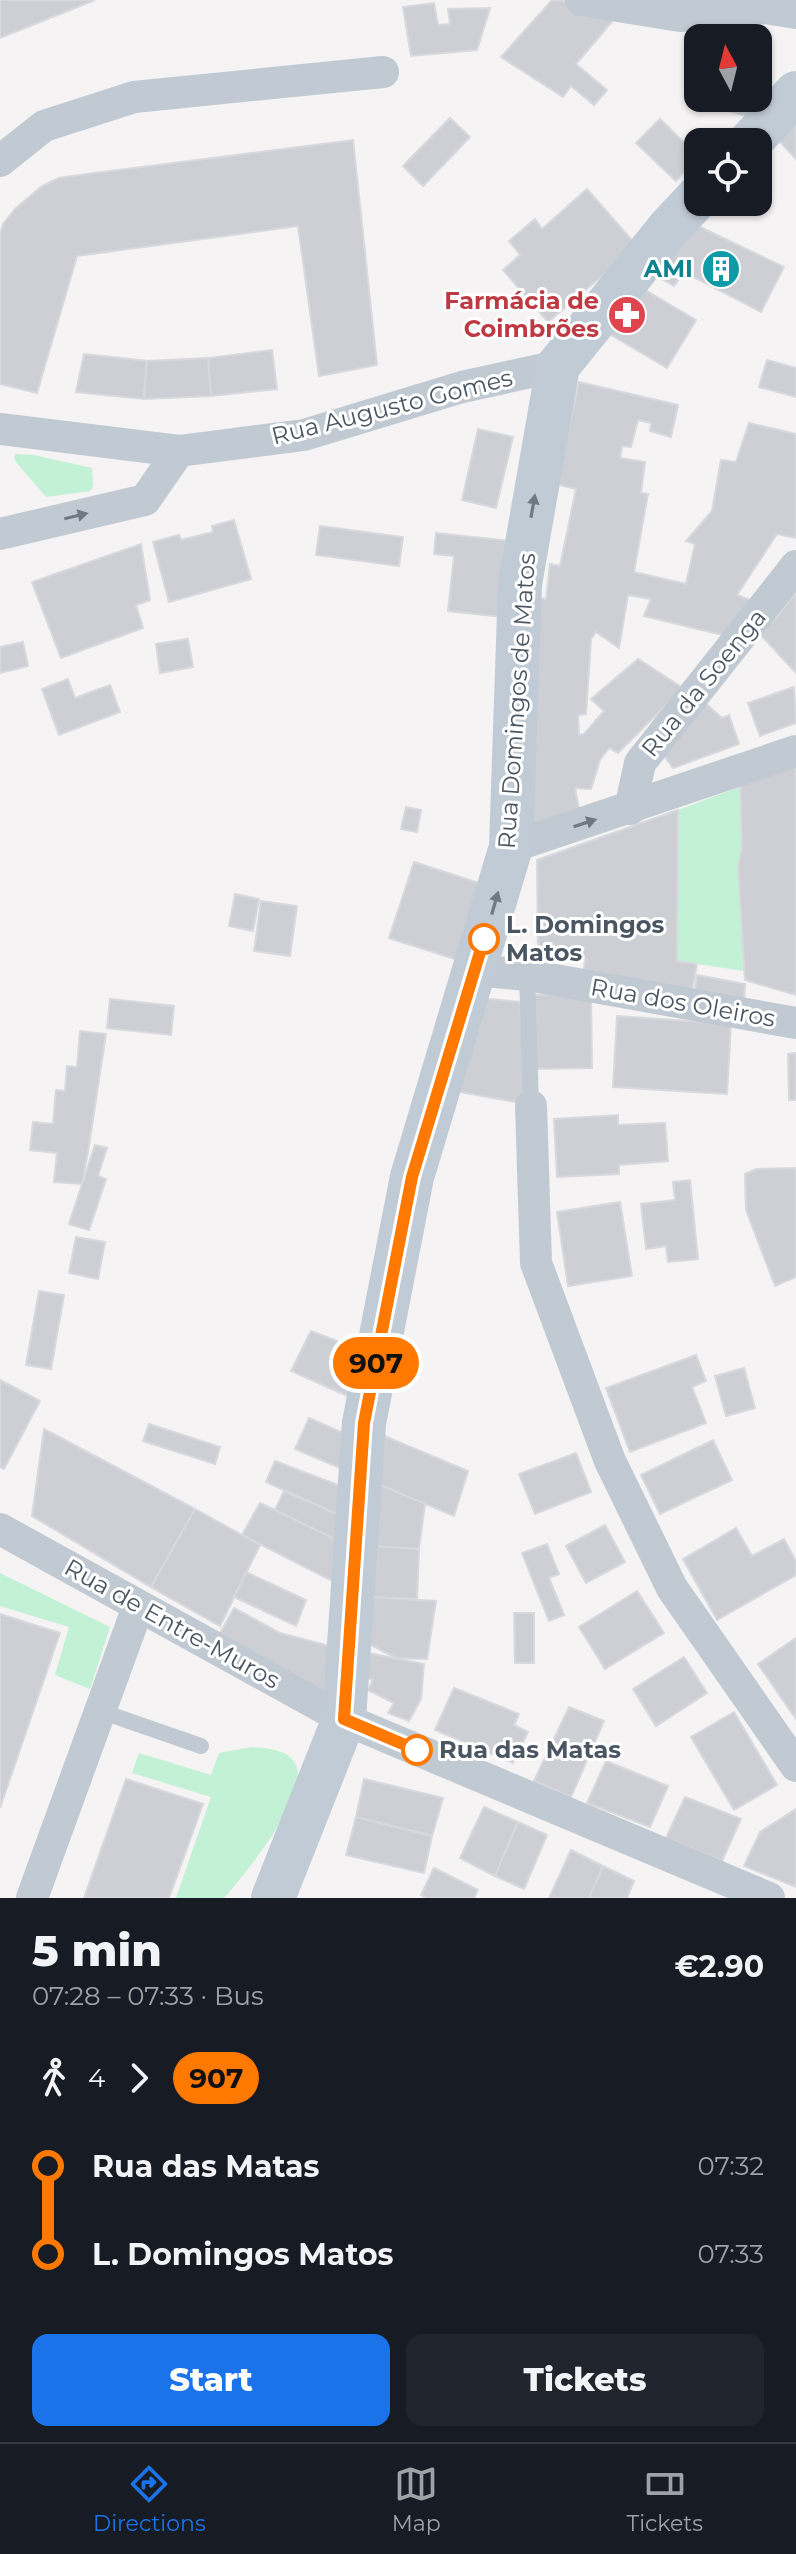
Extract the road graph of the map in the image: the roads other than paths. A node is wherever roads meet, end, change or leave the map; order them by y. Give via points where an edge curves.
1 (581, 0) edge
2 (796, 13) edge
3 (383, 72) dead end
4 (796, 93) edge
5 (763, 128) edge
6 (0, 161) edge
7 (684, 212) edge
8 (558, 366) junction
9 (0, 429) edge
10 (179, 451) junction
11 (0, 534) edge
12 (796, 566) edge
13 (796, 751) edge
14 (630, 809) junction
15 (511, 847) junction
16 (475, 970) junction
17 (527, 975) junction
18 (796, 1023) edge
19 (531, 1106) joint
20 (0, 1529) edge
21 (138, 1607) junction
22 (100, 1711) junction
23 (344, 1719) junction
24 (201, 1746) dead end
25 (796, 1766) edge
26 (32, 1898) edge
27 (273, 1898) edge
28 (769, 1898) edge

1 - 2 street via 680,16 765,8
3 - 6 street via 134,97 44,126
4 - 5 main road
7 - 8 main road, Rua Domingos de Matos
8 - 10 street, Rua Augusto Gomes via 462,387 304,435
15 -> 8 main road, Rua Domingos de Matos via 520,584
9 - 10 street, Rua Augusto Gomes
11 -> 10 street via 145,500
12 - 14 street, Rua da Soenga via 640,763
13 - 14 street
15 -> 14 street
16 -> 15 main road, Rua Domingos de Matos
16 - 17 street, Rua dos Oleiros
16 - 23 main road, Rua Domingos de Matos via 412,1177 364,1423
17 - 18 street, Rua dos Oleiros
17 - 19 lane
19 - 25 street via 536,1263 610,1461 672,1588
20 - 21 street, Rua de Entre-Muros
21 - 22 street
21 - 23 street, Rua de Entre-Muros
22 - 24 lane
22 - 26 street
23 - 27 main road, Rua Domingos de Matos
23 - 28 street

